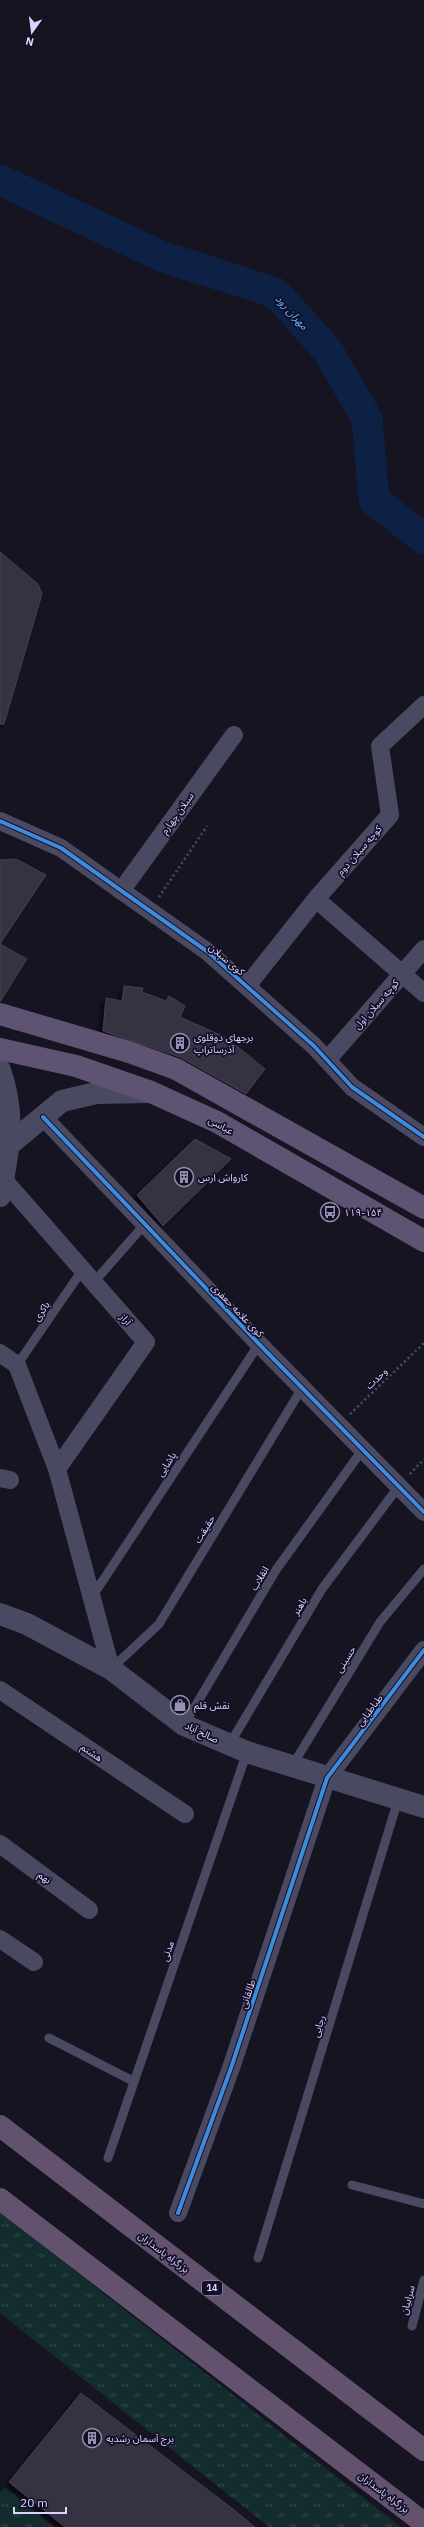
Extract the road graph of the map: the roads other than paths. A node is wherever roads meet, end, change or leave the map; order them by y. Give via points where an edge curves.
1 (424, 705) edge
2 (234, 735) dead end
3 (0, 821) edge
4 (121, 891) junction
5 (316, 899) junction
6 (424, 949) edge
7 (402, 975) junction
8 (247, 986) junction
9 (424, 993) edge
10 (0, 1014) edge
11 (0, 1049) edge
12 (328, 1060) junction
13 (0, 1070) edge
14 (151, 1092) junction
15 (43, 1117) junction
16 (424, 1137) edge
17 (10, 1144) junction
18 (2, 1187) edge
19 (424, 1208) edge
20 (145, 1224) junction
21 (424, 1242) edge
22 (88, 1276) junction
23 (258, 1344) junction
24 (0, 1354) edge
25 (17, 1365) junction
26 (302, 1388) junction
27 (362, 1449) junction
28 (57, 1469) junction
29 (398, 1486) junction
30 (424, 1512) edge
31 (424, 1569) edge
32 (92, 1597) junction
33 (0, 1614) edge
34 (424, 1650) edge
35 (111, 1669) junction
36 (0, 1690) edge
37 (184, 1725) junction
38 (238, 1748) junction
39 (291, 1767) junction
40 (327, 1778) junction
41 (398, 1800) junction
42 (424, 1807) edge
43 (185, 1814) dead end
44 (0, 1844) edge
45 (89, 1910) dead end
46 (0, 1939) edge
47 (34, 1962) dead end
48 (49, 2038) dead end
49 (133, 2081) junction
50 (0, 2126) edge
51 (108, 2158) dead end
52 (352, 2185) dead end
53 (0, 2199) edge
54 (424, 2204) edge
55 (178, 2213) dead end
56 (258, 2258) dead end
57 (424, 2280) edge
58 (412, 2326) dead end
59 (424, 2450) edge
60 (423, 2522) edge

1 - 5 street, کوچه سبلان دوم via 380,746 390,815
2 - 4 street, سبلان چهارم
3 - 4 street, کوی سبلان via 61,848
4 - 8 street, کوی سبلان via 208,952
5 - 7 street
5 - 8 street, کوچه سبلان دوم
6 - 7 street, کوچه سبلان اول
7 - 9 street
7 - 12 street, کوچه سبلان اول
8 - 12 street, کوی سبلان
10 - 19 main road via 129,1052 176,1069
11 - 14 main road, عباسى via 76,1066
12 - 16 street, کوی سبلان via 352,1087
13 - 17 street via 8,1093
14 - 15 street via 96,1093 62,1101
14 - 21 main road, عباسى via 217,1122
15 - 17 street
15 - 20 street, کوی علامه جعفری
17 - 18 street
18 - 22 street, آراز
20 - 22 lane, باکری
20 - 23 street, کوی علامه جعفری
22 - 25 lane, باکری
22 - 28 street, آراز via 146,1342
23 - 26 street, کوی علامه جعفری
23 - 32 lane, پاشایی
24 - 25 street
25 - 28 street
26 - 27 street, کوی علامه جعفری
26 - 35 lane, حقیقت via 159,1624
27 - 29 street, کوی علامه جعفری
27 - 37 lane, انقلاب via 276,1570
28 - 32 street
29 - 30 street, کوی علامه جعفری
29 - 38 lane, باهنر via 322,1589
31 - 39 lane, حسینی via 380,1622
32 - 35 street
33 - 35 street, صالح آباد via 27,1624
34 - 40 street, طباطبایی
35 - 37 street, صالح آباد
36 - 43 street, هشتم
37 - 38 street, صالح آباد
38 - 39 street, صالح آباد
38 - 49 lane, مدنی
39 - 40 street, صالح آباد
40 - 41 street, صالح آباد
40 - 55 street, طالقانی via 231,2068
41 - 42 street, صالح آباد
41 - 56 lane, رجایی
44 - 45 street, نهم
46 - 47 street
48 - 49 lane
49 - 51 lane, مدنی
50 - 59 highway, بزرگراه پاسداران / 14
52 - 54 lane
53 - 60 highway, بزرگراه پاسداران
57 - 58 lane, سرابیان

